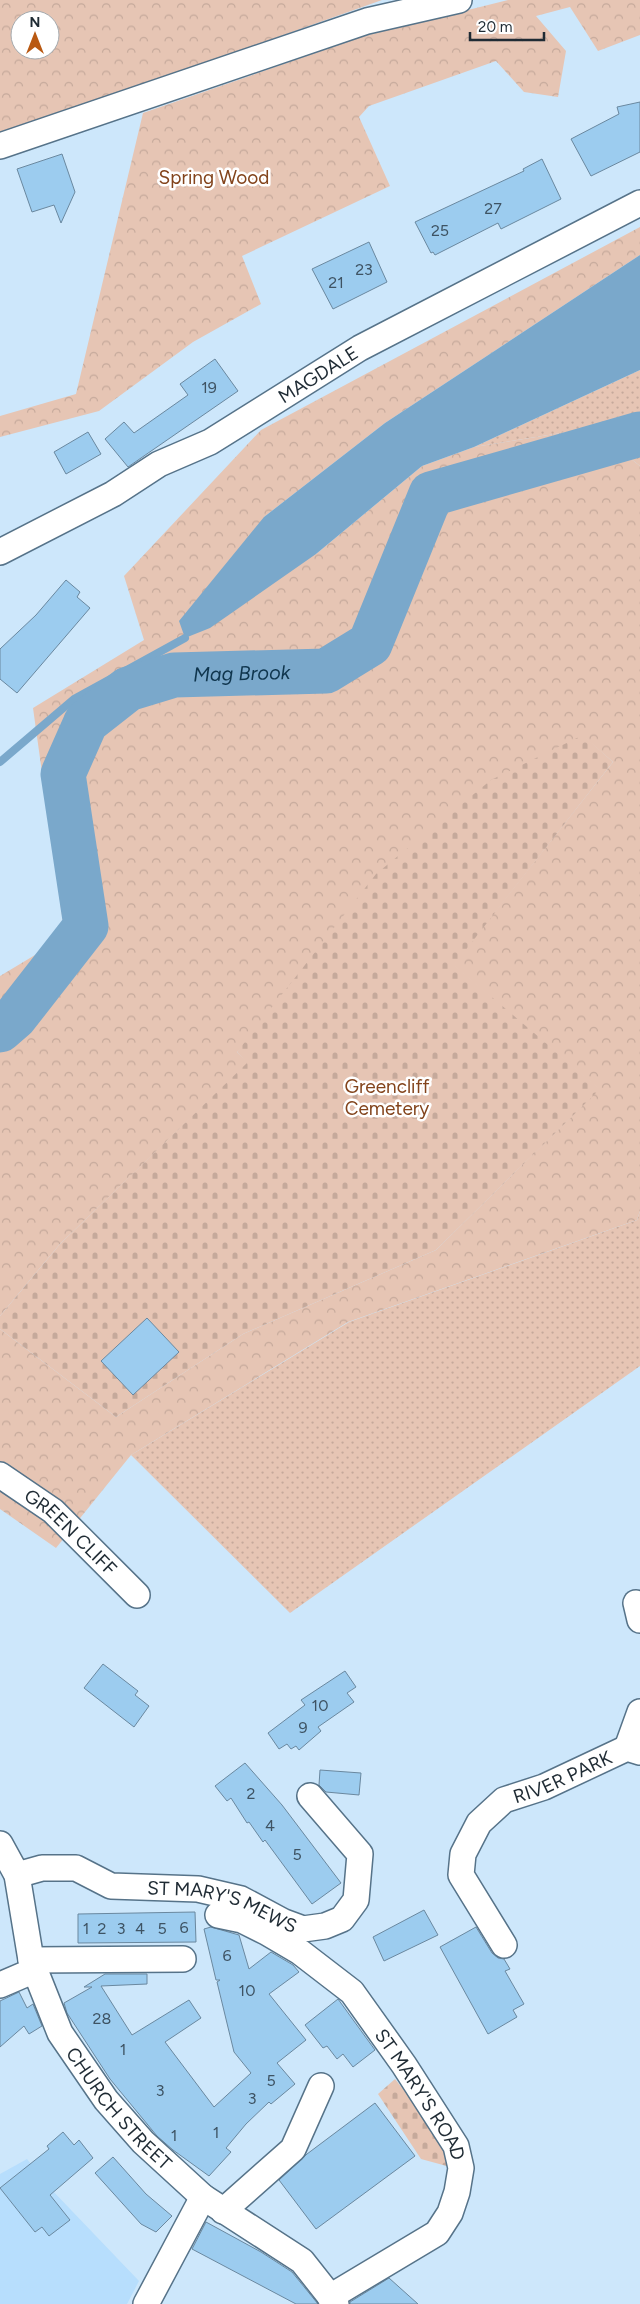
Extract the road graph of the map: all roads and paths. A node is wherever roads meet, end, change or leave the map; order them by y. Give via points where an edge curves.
1 (459, 0) edge
2 (0, 146) edge
3 (640, 202) edge
4 (0, 552) edge
5 (0, 1475) edge
6 (137, 1595) dead end
7 (640, 1712) edge
8 (633, 1750) edge
9 (310, 1796) dead end
10 (0, 1844) edge
11 (17, 1875) junction
12 (218, 1915) dead end
13 (504, 1945) dead end
14 (183, 1959) dead end
15 (33, 1965) junction
16 (0, 1985) edge
17 (321, 2086) dead end
18 (213, 2204) junction
19 (333, 2300) edge
20 (146, 2304) edge

1 - 2 street via 367,21
3 - 4 street, MAGDALE via 360,348 210,442 159,464 113,494
5 - 6 street, GREEN CLIFF via 53,1511
7 - 8 street
8 - 13 street, RIVER PARK via 504,1800 479,1823 464,1854 460,1875
9 - 11 street, ST MARY'S MEWS via 360,1854 356,1900 342,1919 325,1926 303,1929 241,1898 198,1889 112,1886 76,1868 42,1868
10 - 11 street, CHURCH STREET
11 - 15 street, CHURCH STREET
12 - 19 street, ST MARY'S ROAD via 242,1920 266,1932 300,1952 352,1992 456,2146 461,2168 457,2192 450,2213 437,2233
14 - 15 street
15 - 16 street
15 - 18 street, CHURCH STREET via 60,2033 106,2100 143,2142
17 - 18 street via 293,2150
18 - 19 street, CHURCH STREET via 302,2261
18 - 20 street

